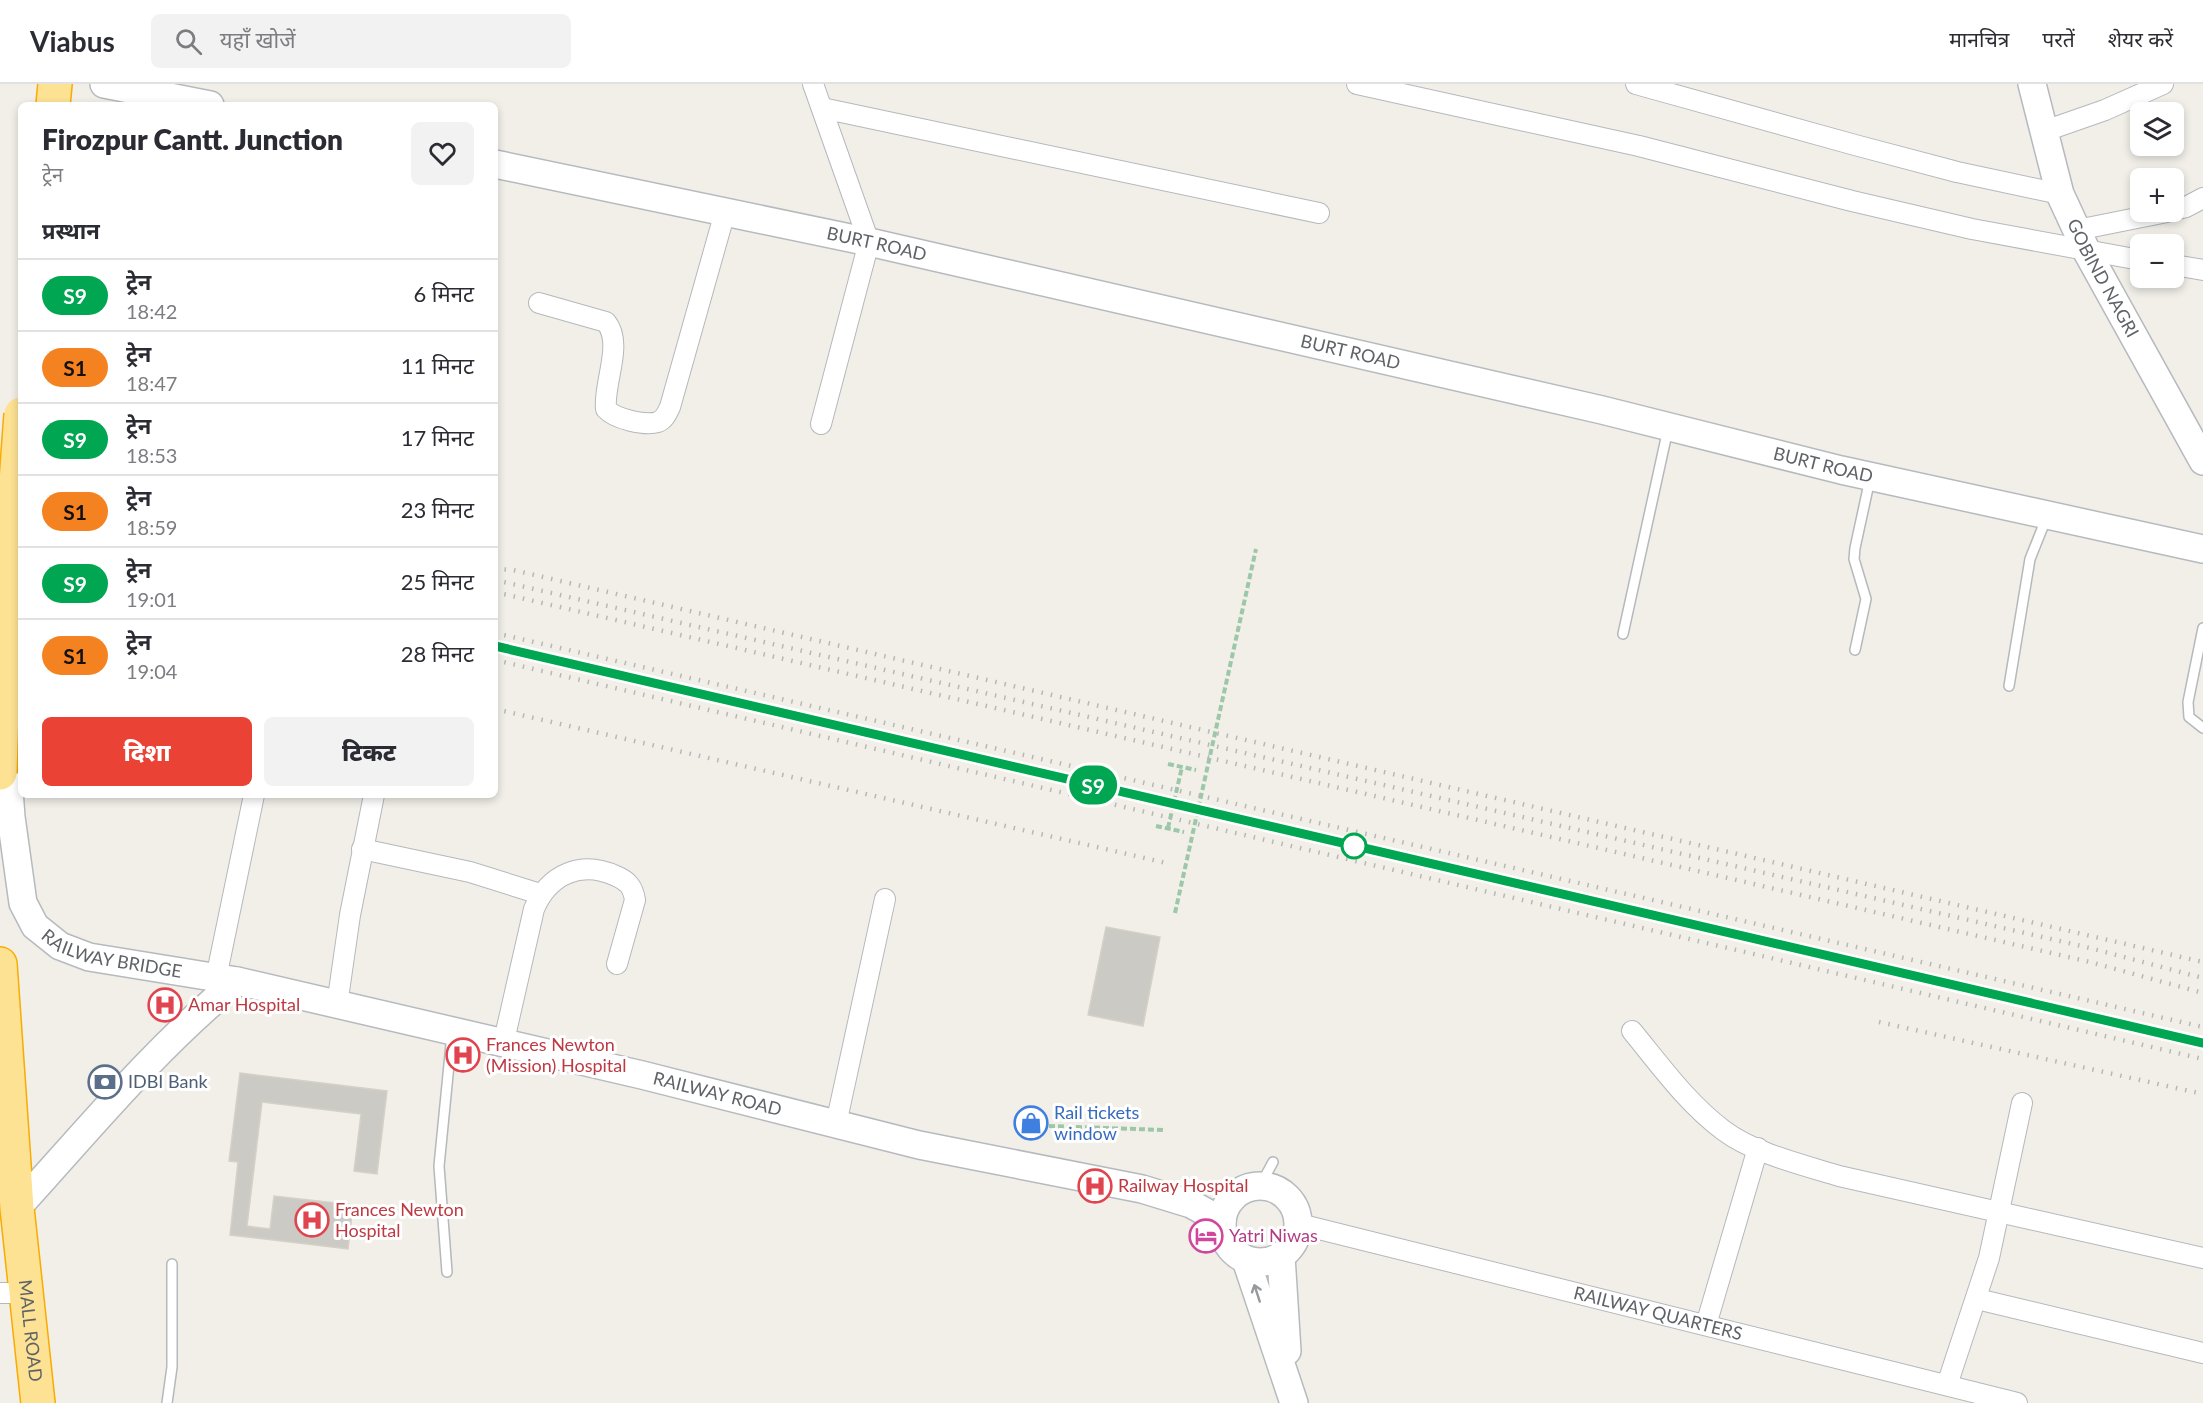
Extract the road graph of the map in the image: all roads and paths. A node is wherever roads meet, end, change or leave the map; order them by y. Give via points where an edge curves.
1 (104, 84) edge
2 (813, 84) edge
3 (1357, 84) edge
4 (1636, 84) edge
5 (2163, 84) edge
6 (2027, 85) edge
7 (1381, 87) edge
8 (195, 102) edge
9 (822, 108) junction
10 (2042, 132) junction
11 (498, 165) edge
12 (2061, 194) junction
13 (2203, 198) edge
14 (2184, 208) edge
15 (725, 212) junction
16 (1319, 213) dead end
17 (2136, 222) edge
18 (2081, 240) junction
19 (869, 242) junction
20 (2130, 257) edge
21 (2184, 267) edge
22 (2203, 270) edge
23 (539, 303) dead end
24 (821, 424) dead end
25 (1669, 427) junction
26 (18, 455) edge
27 (2203, 461) edge
28 (1871, 477) junction
29 (2047, 517) junction
30 (1256, 549) dead end
31 (2203, 549) edge
32 (2203, 628) edge
33 (1623, 634) dead end
34 (1855, 650) dead end
35 (2009, 686) dead end
36 (2, 706) junction
37 (2203, 728) edge
38 (1168, 764) dead end
39 (1182, 766) junction
40 (1196, 770) dead end
41 (0, 773) edge
42 (254, 798) edge
43 (373, 798) edge
44 (1156, 826) dead end
45 (1168, 828) junction
46 (1184, 832) dead end
47 (362, 849) junction
48 (540, 894) junction
49 (885, 899) dead end
50 (1174, 913) dead end
51 (0, 964) edge
52 (617, 964) dead end
53 (227, 979) junction
54 (337, 1005) junction
55 (1632, 1030) dead end
56 (452, 1032) junction
57 (503, 1045) junction
58 (2022, 1103) dead end
59 (836, 1124) junction
60 (1049, 1126) dead end
61 (1163, 1130) dead end
62 (1758, 1148) junction
63 (1273, 1162) dead end
64 (12, 1173) edge
65 (1260, 1186) junction
66 (2001, 1210) junction
67 (1222, 1221) junction
68 (1299, 1224) junction
69 (1281, 1256) junction
70 (23, 1257) junction
71 (2203, 1258) edge
72 (1246, 1260) junction
73 (172, 1264) dead end
74 (447, 1272) dead end
75 (7, 1293) edge
76 (1977, 1299) junction
77 (1706, 1325) junction
78 (2203, 1353) edge
79 (1947, 1386) junction
80 (1291, 1395) edge
81 (15, 1403) edge
82 (38, 1403) edge
83 (167, 1403) edge
84 (2017, 1403) edge

1 - 8 street
2 - 9 street
3 - 7 street
4 - 12 street via 1957,172
5 - 10 street via 2106,110
6 - 10 street, GOBIND NAGRI
7 - 18 street via 1639,146 1950,224
9 - 16 street
9 - 19 street
10 - 12 street, GOBIND NAGRI
11 - 15 street, BURT ROAD
12 - 18 street, GOBIND NAGRI
13 - 14 street
15 - 19 street, BURT ROAD
15 - 23 street via 670,407 658,422 612,416 606,410 613,341 612,329 606,322
17 - 18 street
18 - 20 street
18 - 27 street, GOBIND NAGRI
19 - 24 street
19 - 25 street, BURT ROAD
21 - 22 street
25 - 28 street, BURT ROAD
25 - 33 lane
26 - 36 highway, bridge
28 - 29 street, BURT ROAD
28 - 34 lane via 1855,548 1854,559 1866,599
29 - 31 street, BURT ROAD
29 - 35 lane via 2030,559
30 - 50 path
32 - 37 lane via 2188,702 2189,717
36 - 41 highway, bridge
36 - 53 street, RAILWAY BRIDGE, bridge via 18,872 23,903 36,926 60,946 89,957
38 - 39 path
39 - 40 path
39 - 45 path
42 - 53 street
43 - 47 street
44 - 45 path
45 - 46 path
47 - 48 street via 470,872
47 - 54 street
48 - 52 street via 553,881 586,867 627,881 634,900
48 - 57 street
49 - 59 street
51 - 64 highway, MALL ROAD
53 - 54 street, RAILWAY ROAD
53 - 64 street via 152,1060
54 - 56 street, RAILWAY ROAD
55 - 62 street via 1686,1098 1724,1131
56 - 57 street, RAILWAY ROAD
56 - 74 lane via 439,1166
57 - 59 street, RAILWAY ROAD
58 - 66 street
59 - 67 street, RAILWAY ROAD via 920,1145 1142,1189 1191,1204
60 - 61 path
62 - 66 street via 1839,1176
62 - 77 street
63 - 65 lane
64 - 70 highway, MALL ROAD
65 - 67 street via 1241,1191 1228,1203
65 - 68 street via 1281,1191 1294,1205
66 - 71 street
66 - 76 street
67 - 72 street via 1228,1245
68 - 69 street via 1295,1241
68 - 77 street, RAILWAY QUARTERS
69 - 72 street via 1266,1262
69 - 80 street
70 - 75 highway, MALL ROAD
70 - 82 highway, MALL ROAD
80 -> 72 street
73 - 83 lane via 172,1367
75 - 81 highway, MALL ROAD
76 - 78 street
76 - 79 street
77 - 79 street, RAILWAY QUARTERS
79 - 84 street, RAILWAY QUARTERS

